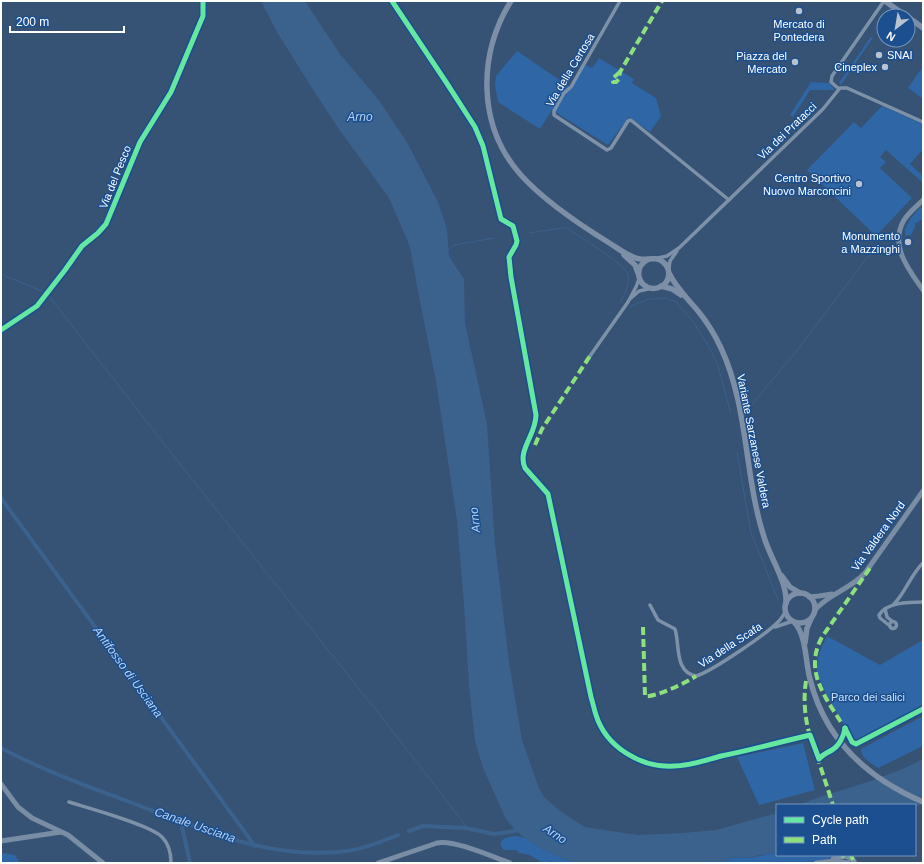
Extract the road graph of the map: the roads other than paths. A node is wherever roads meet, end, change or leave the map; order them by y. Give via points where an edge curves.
1 (203, 1) edge
2 (511, 1) edge
3 (620, 1) edge
4 (884, 1) edge
5 (894, 8) edge
6 (839, 89) junction
7 (923, 122) edge
8 (729, 200) junction
9 (923, 200) edge
10 (610, 243) junction
11 (679, 248) junction
12 (651, 259) junction
13 (668, 272) junction
14 (639, 276) junction
15 (661, 286) junction
16 (651, 288) junction
17 (923, 290) edge
18 (689, 301) junction
19 (628, 302) junction
20 (1, 330) edge
21 (590, 356) dead end
22 (923, 491) edge
23 (923, 563) edge
24 (776, 568) junction
25 (844, 589) junction
26 (806, 595) junction
27 (901, 596) junction
28 (906, 602) junction
29 (923, 602) edge
30 (786, 604) junction
31 (650, 605) dead end
32 (893, 605) junction
33 (815, 610) junction
34 (886, 610) junction
35 (786, 611) junction
36 (811, 618) junction
37 (794, 621) junction
38 (892, 622) junction
39 (890, 626) junction
40 (770, 629) junction
41 (805, 652) junction
42 (1, 784) edge
43 (69, 802) dead end
44 (923, 802) edge
45 (62, 832) junction
46 (1, 841) edge
47 (827, 861) junction
48 (103, 863) edge
49 (171, 863) edge
50 (378, 863) edge
51 (510, 863) edge
52 (816, 863) edge
53 (848, 863) edge
54 (855, 863) edge

1 - 20 street, Via del Pesco via 203,16 170,92 140,142 106,224 82,246 40,302
2 - 10 main road via 496,30 488,63 487,100 496,134 512,165 534,188
3 - 8 street, Via della Certosa via 554,111 554,115 607,150 611,148 628,121 632,121
4 - 5 main road
4 - 6 street via 832,76 832,83
6 - 7 street via 847,88
6 - 8 street, Via dei Pratacci via 823,110
8 - 11 street, Via dei Pratacci
9 - 17 main road via 904,220 900,240 904,262
10 - 12 main road via 636,258
10 - 14 main road via 632,262
11 - 12 street, Via dei Pratacci via 664,257
11 - 13 street, Via dei Pratacci via 670,261
12 - 13 main road via 665,263
12 - 14 main road via 641,265
13 - 15 main road via 666,282
13 - 18 main road, Variante Sarzanese Valdera
14 - 16 main road via 643,284
14 - 19 street
15 - 16 main road
15 - 18 main road, Variante Sarzanese Valdera via 672,289
16 - 19 street via 639,292
18 - 24 main road, Variante Sarzanese Valdera via 712,331 728,367 737,398 759,519
19 - 21 street
22 - 25 main road, Via Valdera Nord via 872,565 859,580
23 - 27 street
24 - 26 main road, Variante Sarzanese Valdera via 790,587
24 - 30 main road, Variante Sarzanese Valdera via 785,592
25 - 26 main road via 823,596
25 - 33 main road via 824,601
26 - 30 main road via 792,596
26 - 33 main road via 814,603
27 - 28 street
27 - 32 street
28 - 29 street
28 - 32 street
30 - 35 main road
31 - 40 street, Via della Scafa via 659,620 675,629 680,660 694,676 708,671
32 - 34 street
33 - 36 main road
34 - 38 street
34 - 39 street via 879,613 879,616
35 - 37 main road via 789,618
35 - 40 street
36 - 37 main road via 803,623
36 - 41 main road via 806,628
37 - 40 street
37 - 41 main road via 800,629
38 - 39 street
38 - 39 street via 896,622 897,626
41 - 44 main road via 808,674 822,712 854,758 899,791
42 - 45 main road via 18,806 32,818
43 - 49 street via 158,833 170,851
45 - 46 main road
45 - 48 main road
47 - 52 main road
47 - 53 main road
47 - 54 main road via 844,856
50 - 51 main road via 446,842

